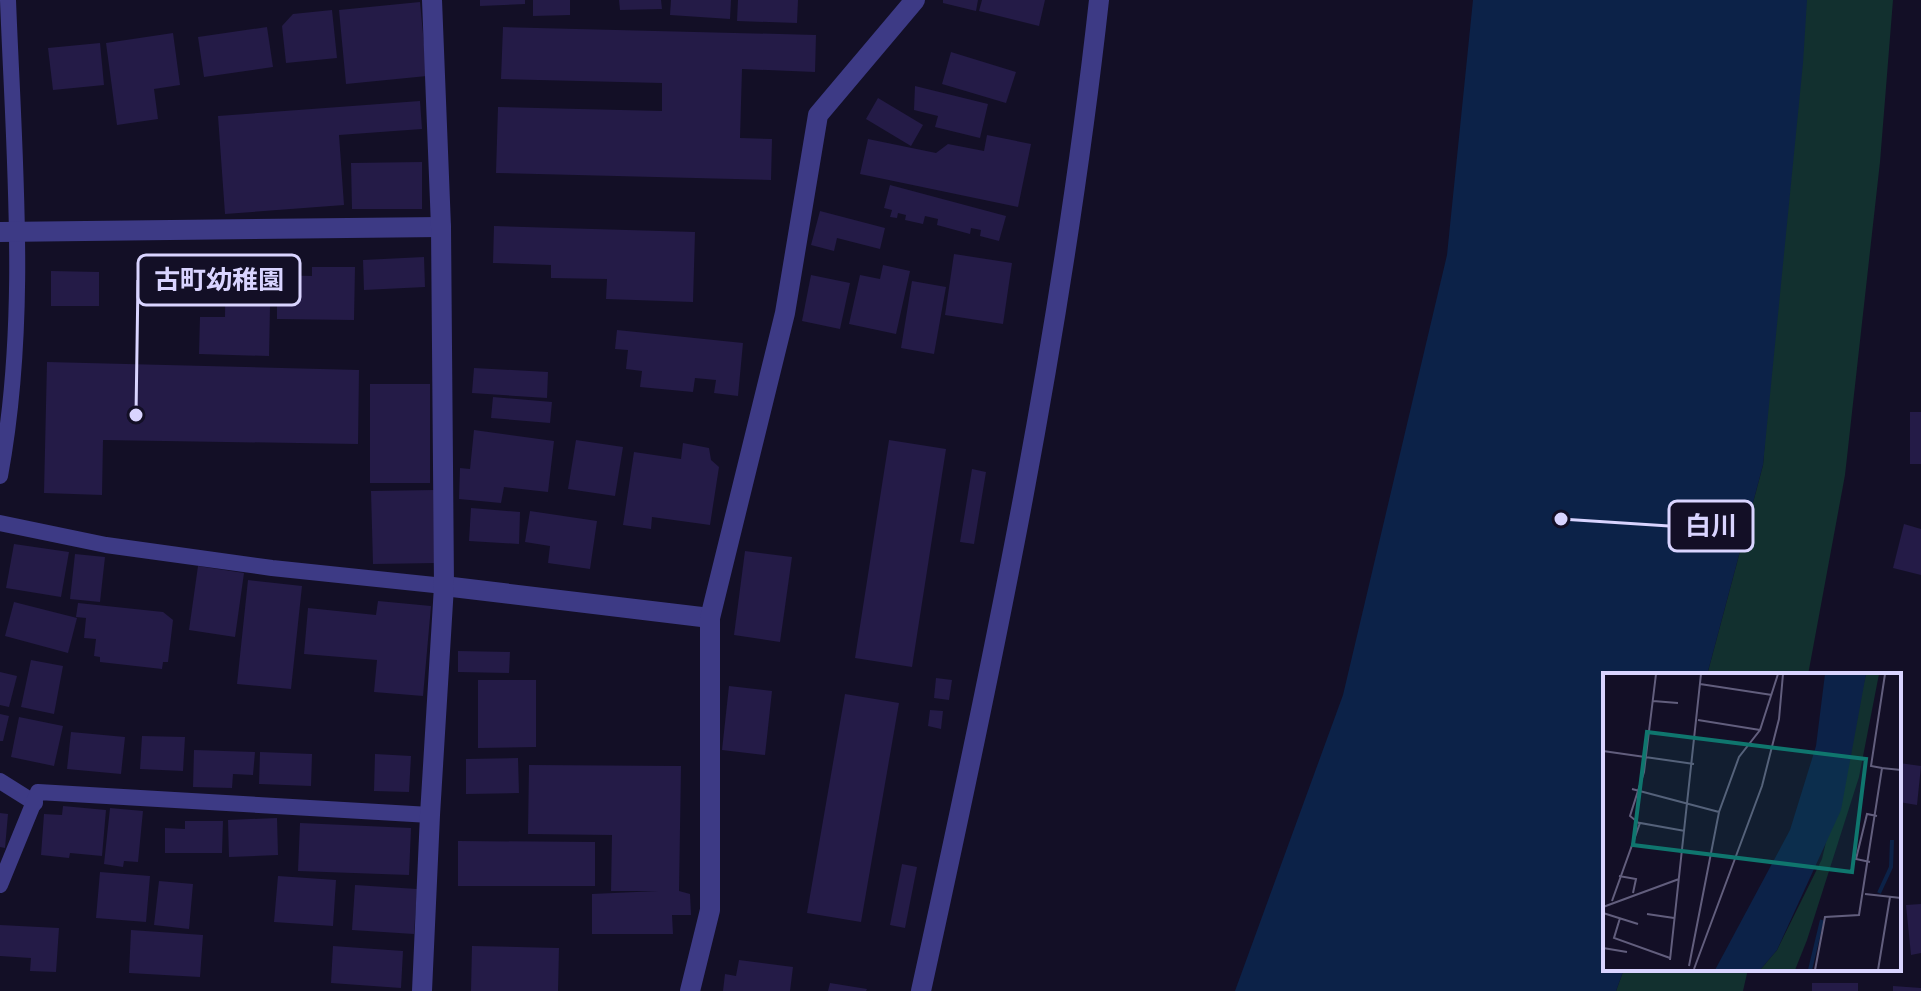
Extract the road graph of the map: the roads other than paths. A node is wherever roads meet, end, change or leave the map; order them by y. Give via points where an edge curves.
1 (8, 0) edge
2 (432, 0) edge
3 (915, 0) edge
4 (1099, 0) edge
5 (441, 227) junction
6 (9, 232) edge
7 (0, 476) edge
8 (0, 523) edge
9 (444, 586) junction
10 (710, 618) junction
11 (0, 781) edge
12 (35, 803) junction
13 (430, 815) junction
14 (0, 885) edge
15 (422, 991) edge
16 (690, 991) edge
17 (921, 991) edge

1 - 6 lane
2 - 5 street
3 - 10 street via 818,115 785,313
4 - 17 street via 1051,347 982,716
5 - 6 street
5 - 9 street
6 - 7 lane via 15,346
8 - 9 lane via 121,547
9 - 10 street
9 - 13 street
10 - 16 street via 710,910
11 - 12 lane
12 - 13 lane via 38,792
12 - 14 lane
13 - 15 street

